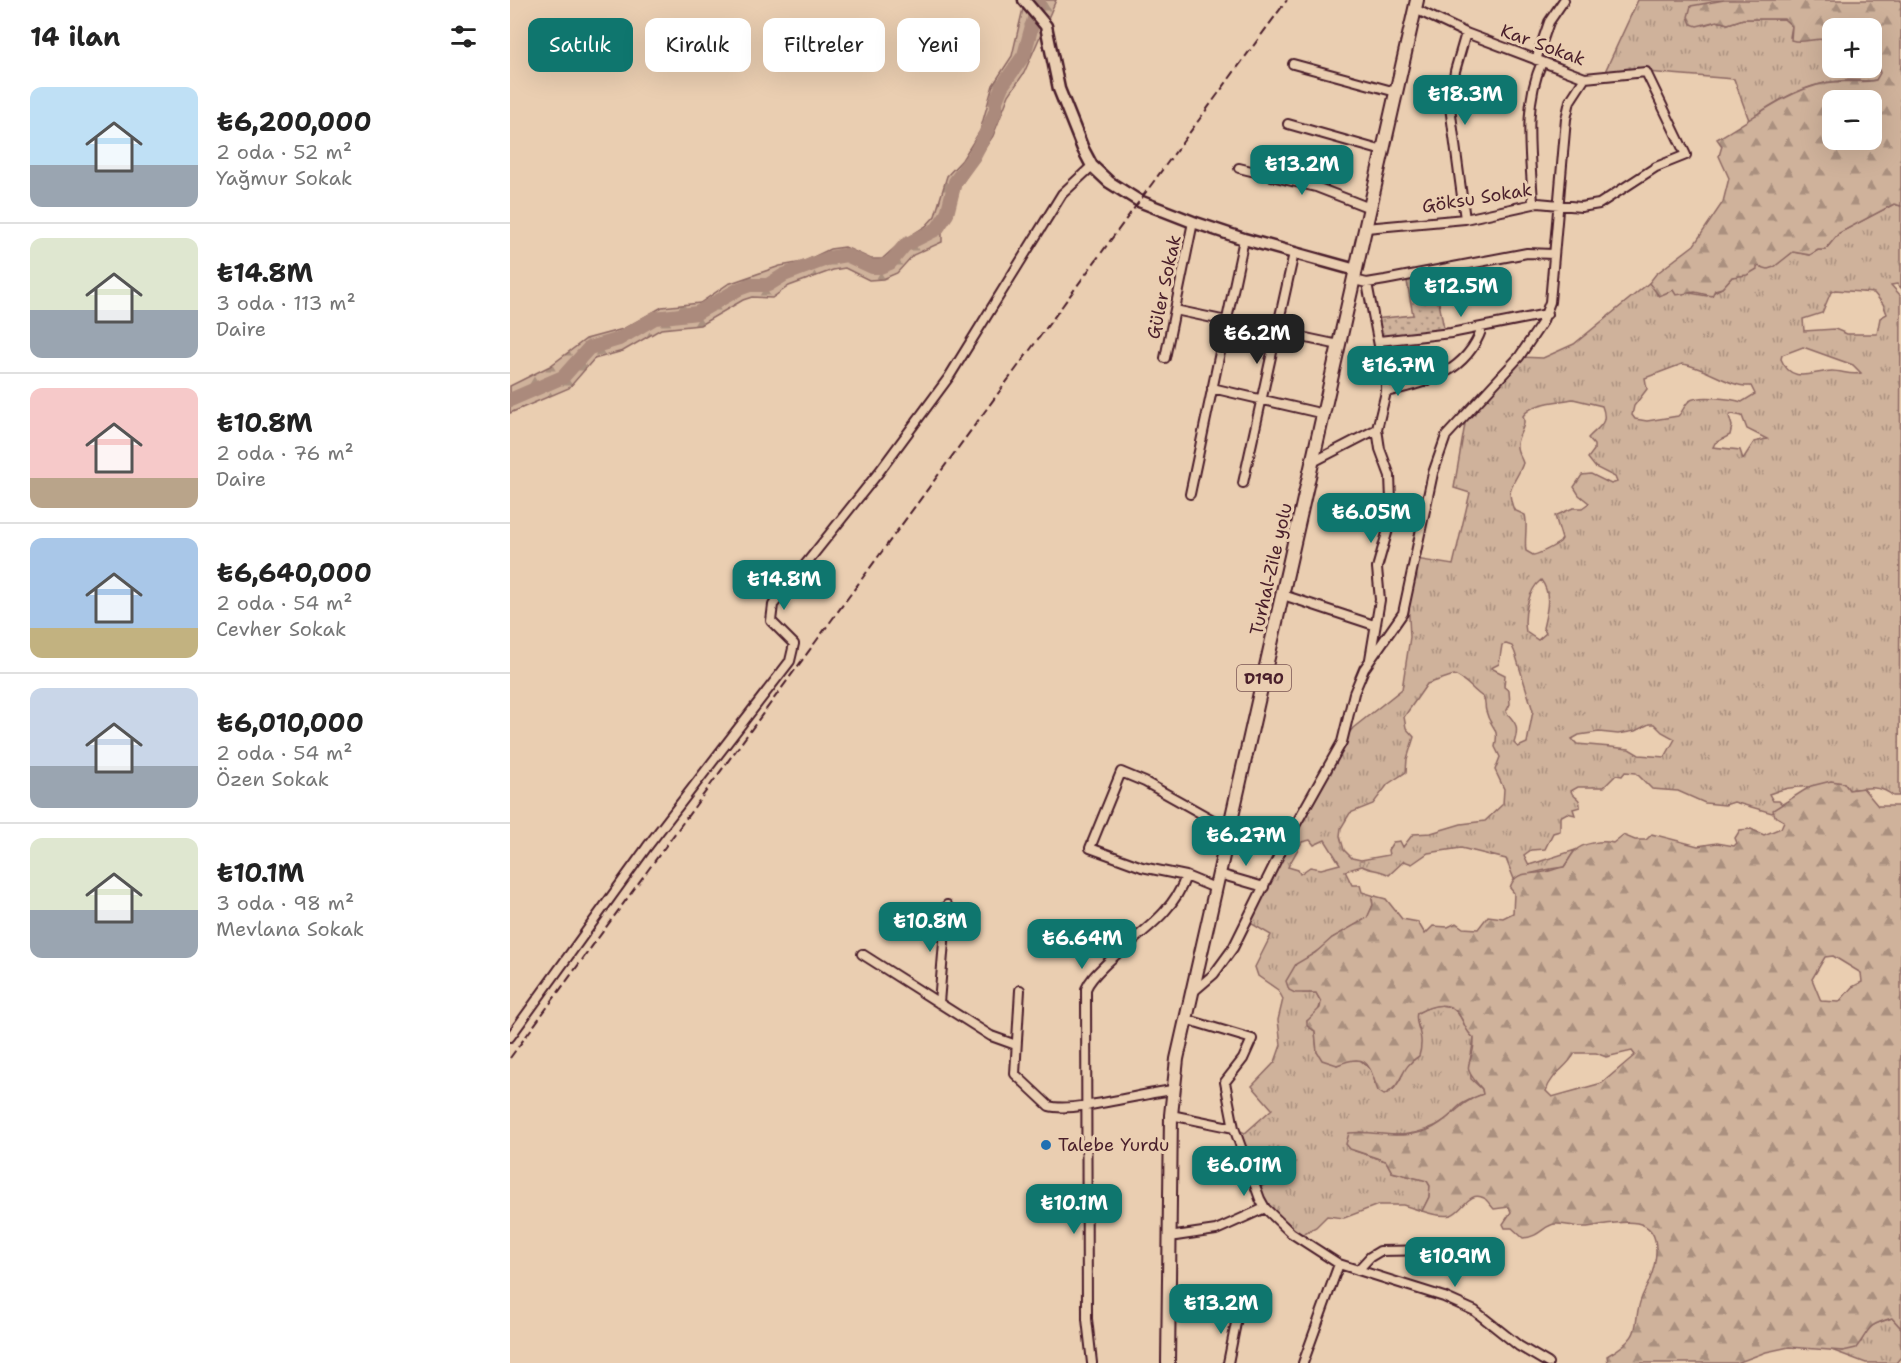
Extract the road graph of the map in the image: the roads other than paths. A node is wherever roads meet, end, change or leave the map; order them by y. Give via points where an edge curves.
1 (1564, 0) edge
2 (1026, 2) edge
3 (1416, 4) edge
4 (1466, 33) junction
5 (1539, 61) junction
6 (1293, 64) dead end
7 (1585, 78) junction
8 (1396, 92) junction
9 (1287, 124) dead end
10 (1383, 151) junction
11 (1686, 155) joint
12 (1092, 166) junction
13 (1239, 168) dead end
14 (1533, 204) junction
15 (1557, 205) junction
16 (1370, 208) junction
17 (1465, 219) junction
18 (1193, 222) junction
19 (1366, 228) junction
20 (1244, 239) junction
21 (1294, 253) junction
22 (1553, 254) junction
23 (1355, 275) junction
24 (1367, 283) junction
25 (1175, 310) junction
26 (1547, 314) junction
27 (1227, 321) junction
28 (1482, 328) junction
29 (1277, 332) junction
30 (1379, 341) junction
31 (1339, 345) junction
32 (1165, 358) dead end
33 (1212, 388) junction
34 (1386, 392) junction
35 (1262, 399) junction
36 (1324, 414) junction
37 (1377, 429) junction
38 (1313, 462) junction
39 (1243, 483) dead end
40 (1190, 494) dead end
41 (1283, 595) junction
42 (1374, 625) junction
43 (1370, 659) junction
44 (1229, 829) junction
45 (1219, 874) junction
46 (1186, 876) junction
47 (1264, 887) junction
48 (1215, 888) junction
49 (947, 905) dead end
50 (862, 954) dead end
51 (1020, 990) dead end
52 (1191, 993) junction
53 (939, 1003) junction
54 (1185, 1019) junction
55 (510, 1038) edge
56 (1016, 1045) junction
57 (1173, 1090) junction
58 (1086, 1104) junction
59 (1171, 1114) junction
60 (1234, 1128) junction
61 (1265, 1208) junction
62 (1169, 1237) junction
63 (1438, 1250) dead end
64 (1339, 1264) junction
65 (1358, 1270) junction
66 (1238, 1313) dead end
67 (1092, 1363) edge
68 (1168, 1363) edge
69 (1228, 1363) edge
70 (1303, 1363) edge
71 (1548, 1363) edge

1 - 5 street via 1550,22
2 - 12 street via 1048,32 1059,89
3 - 4 street, Kar Sokak
3 - 8 main road, Turhal-Zile yolu / D190
4 - 5 street, Kar Sokak
4 - 17 street via 1450,107
5 - 7 street, Kar Sokak
5 - 14 street via 1530,123
6 - 8 street
7 - 11 street, Kar Sokak via 1646,72
7 - 15 street via 1570,101
8 - 10 main road, Turhal-Zile yolu / D190
9 - 10 street
10 - 16 main road, Turhal-Zile yolu / D190
11 - 15 street, Göksu Sokak via 1656,167 1599,204
12 - 18 street via 1135,199
12 - 55 street via 1062,194 949,377 773,605 771,621 794,644 790,661 647,847
13 - 16 street via 1316,187
14 - 15 street, Göksu Sokak
14 - 17 street, Göksu Sokak
15 - 22 street
16 - 19 main road, Turhal-Zile yolu / D190
17 - 19 street, Göksu Sokak
18 - 20 street
18 - 25 street, Güler Sokak
19 - 23 main road, Turhal-Zile yolu / D190
20 - 21 street
20 - 27 street
21 - 23 street
21 - 29 street
22 - 24 street via 1527,252
22 - 26 street
23 - 24 street
23 - 31 main road, Turhal-Zile yolu / D190
24 - 30 street
25 - 27 street
25 - 32 street, Güler Sokak
26 - 28 street
26 - 43 street via 1520,357 1446,436 1433,473 1408,599 1398,624
27 - 29 street
27 - 33 street
28 - 30 street
28 - 34 street via 1471,351 1452,370 1423,384
29 - 31 street
29 - 35 street
30 - 34 street
31 - 36 main road, Turhal-Zile yolu / D190
33 - 35 street
33 - 40 street
34 - 37 street
35 - 36 street
35 - 39 street
36 - 38 main road, Turhal-Zile yolu / D190
37 - 38 street
37 - 42 street via 1390,476 1391,500 1389,526 1377,568 1380,592
38 - 41 main road, Turhal-Zile yolu / D190
41 - 42 street
41 - 44 main road, Turhal-Zile yolu / D190
42 - 43 street
43 - 47 street via 1354,693 1341,742
44 - 45 main road, Turhal-Zile yolu / D190
44 - 46 street via 1154,786 1121,772 1090,848 1142,867
45 - 47 street
45 - 48 main road, Turhal-Zile yolu / D190
46 - 48 street
46 - 58 street via 1171,907 1118,952 1088,985
47 - 52 street via 1222,965
48 - 52 main road, Turhal-Zile yolu / D190
49 - 53 street
50 - 53 street
51 - 56 street
52 - 54 main road, Turhal-Zile yolu / D190
53 - 56 street via 991,1036
54 - 57 main road, Turhal-Zile yolu / D190
54 - 60 street via 1252,1039 1243,1059 1225,1082
56 - 58 street via 1016,1077 1047,1104 1056,1108
57 - 58 street
57 - 59 main road, Turhal-Zile yolu / D190
58 - 67 street via 1087,1319
59 - 60 street
59 - 62 main road, Turhal-Zile yolu / D190
60 - 61 street
61 - 62 street via 1216,1230
61 - 64 street via 1292,1233
62 - 68 main road, Turhal-Zile yolu / D190
63 - 65 street via 1380,1251
64 - 65 street
64 - 70 street
65 - 71 street via 1460,1304
66 - 69 street

